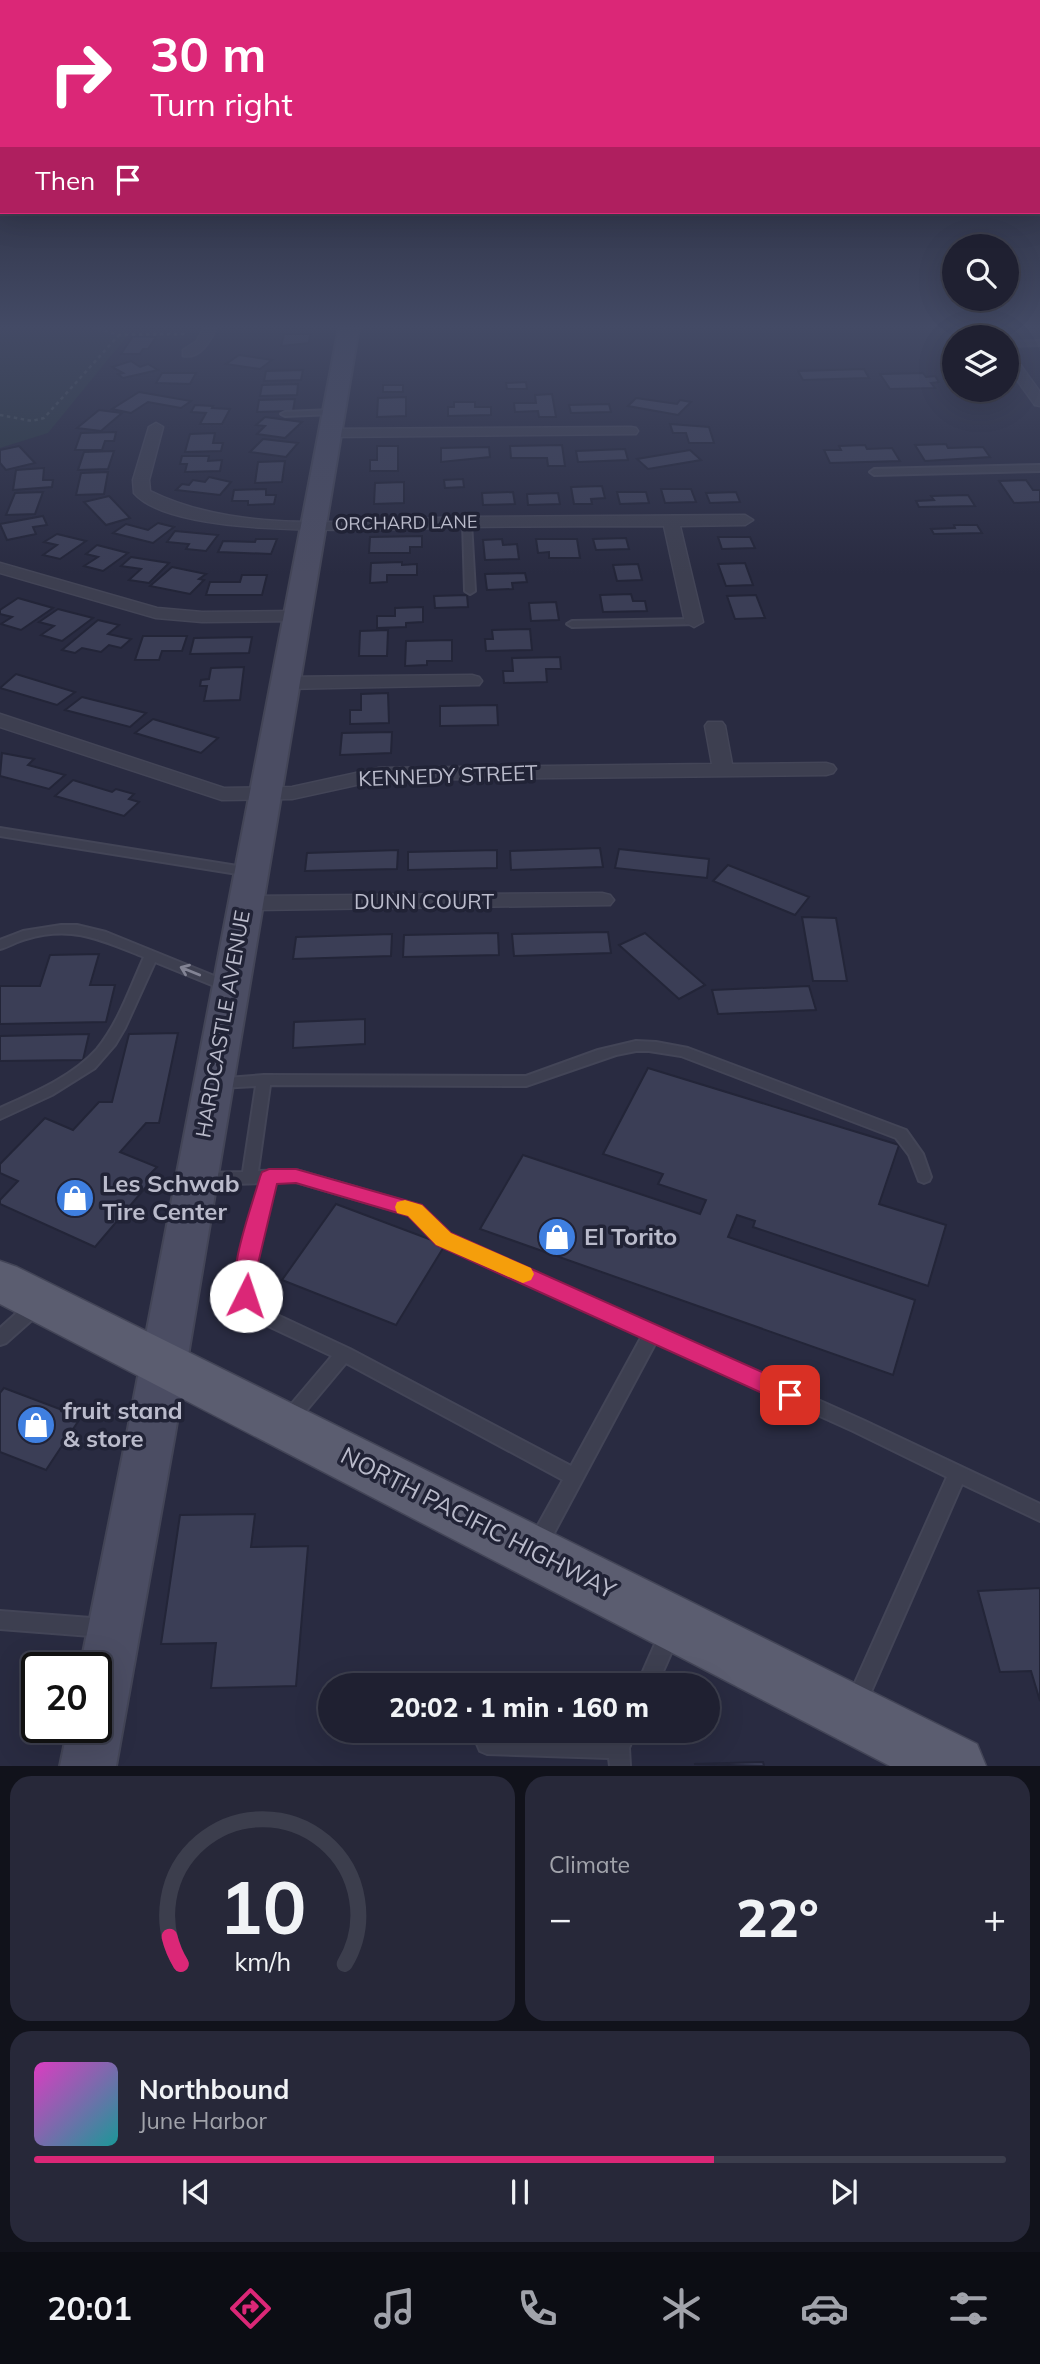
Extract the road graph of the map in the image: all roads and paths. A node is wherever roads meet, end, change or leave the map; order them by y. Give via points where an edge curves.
1 (52, 409) edge
2 (333, 409) edge
3 (285, 414) dead end
4 (0, 415) edge
5 (330, 423) junction
6 (156, 427) dead end
7 (631, 431) dead end
8 (1040, 468) edge
9 (874, 472) dead end
10 (745, 520) dead end
11 (671, 521) junction
12 (467, 522) junction
13 (314, 524) junction
14 (0, 568) edge
15 (470, 592) dead end
16 (296, 616) junction
17 (694, 622) joint
18 (572, 624) dead end
19 (472, 681) dead end
20 (283, 683) junction
21 (0, 720) edge
22 (715, 726) dead end
23 (826, 769) dead end
24 (723, 770) junction
25 (264, 795) junction
26 (0, 832) edge
27 (247, 888) junction
28 (602, 900) dead end
29 (0, 945) edge
30 (151, 956) junction
31 (230, 987) junction
32 (264, 1080) junction
33 (212, 1083) junction
34 (0, 1114) edge
35 (269, 1177) junction
36 (924, 1177) dead end
37 (250, 1178) junction
38 (195, 1179) junction
39 (21, 1291) edge
40 (653, 1332) junction
41 (0, 1338) edge
42 (344, 1354) junction
43 (163, 1363) junction
44 (285, 1425) junction
45 (957, 1474) junction
46 (574, 1477) junction
47 (1040, 1513) edge
48 (534, 1551) junction
49 (0, 1620) edge
50 (674, 1623) junction
51 (114, 1629) junction
52 (110, 1652) edge
53 (652, 1673) edge
54 (852, 1713) junction
55 (92, 1743) edge
56 (487, 1744) dead end
57 (622, 1748) edge
58 (88, 1766) edge
59 (955, 1766) edge

1 - 4 path via 32,421
2 - 5 street, HARDCASTLE AVENUE
3 - 5 lane
5 - 7 street
5 - 13 street, HARDCASTLE AVENUE
6 - 13 street, ORCHARD LANE via 141,480 142,493 156,503 241,522
8 - 9 lane
10 - 11 street, ORCHARD LANE
11 - 12 street, ORCHARD LANE
11 - 17 street
12 - 13 street, ORCHARD LANE
12 - 15 lane
13 - 16 street, HARDCASTLE AVENUE
14 - 16 street via 156,613
16 - 20 street, HARDCASTLE AVENUE
17 - 18 lane
19 - 20 street
20 - 25 street, HARDCASTLE AVENUE
21 - 25 street, KENNEDY STREET via 214,792
22 - 24 street
23 - 24 street, KENNEDY STREET
24 - 25 street, KENNEDY STREET via 379,774 311,790
25 - 27 street, HARDCASTLE AVENUE
26 - 27 lane
27 - 28 street, DUNN COURT
27 - 31 street, HARDCASTLE AVENUE
29 - 30 lane via 23,936 77,929
31 -> 30 lane
30 - 34 lane via 111,1037 90,1064
31 - 33 street, HARDCASTLE AVENUE
32 - 33 lane
32 - 36 lane via 526,1081 630,1047 653,1046 683,1051 901,1134 920,1159
32 - 37 lane
33 - 38 street, HARDCASTLE AVENUE
35 - 37 lane
35 - 40 lane via 296,1176 415,1210 444,1239
35 - 42 lane via 246,1272 251,1310
37 - 38 lane
38 - 43 street, HARDCASTLE AVENUE
39 - 41 lane
39 - 43 main road, NORTH PACIFIC HIGHWAY
40 - 45 lane
40 - 46 lane
42 - 44 lane
42 - 46 lane
43 - 44 main road, NORTH PACIFIC HIGHWAY
43 - 51 street, HARDCASTLE AVENUE
44 - 48 main road, NORTH PACIFIC HIGHWAY
45 - 47 lane
45 - 54 lane
46 - 48 lane
48 - 50 main road, NORTH PACIFIC HIGHWAY
49 - 51 lane
50 - 53 lane
50 - 54 main road, NORTH PACIFIC HIGHWAY
51 - 52 street, HARDCASTLE AVENUE
54 - 59 main road, NORTH PACIFIC HIGHWAY
55 - 58 street
56 - 57 lane

